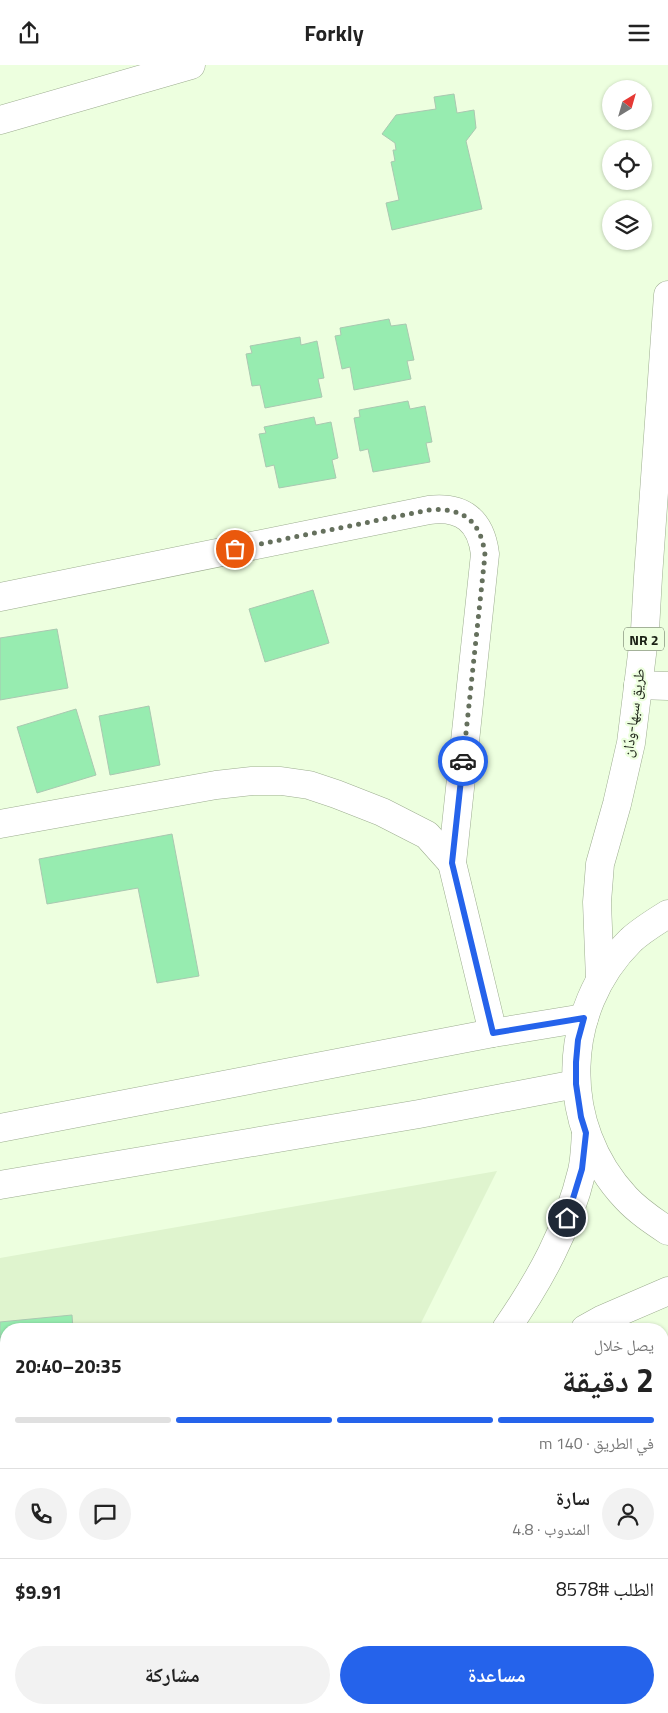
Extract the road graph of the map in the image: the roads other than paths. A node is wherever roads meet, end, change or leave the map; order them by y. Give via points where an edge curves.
1 (174, 67) edge
2 (0, 120) edge
3 (668, 295) edge
4 (0, 597) edge
5 (638, 685) junction
6 (668, 686) edge
7 (0, 824) edge
8 (452, 863) junction
9 (668, 913) edge
10 (600, 980) junction
11 (584, 1018) junction
12 (493, 1033) junction
13 (576, 1084) junction
14 (0, 1128) edge
15 (586, 1133) junction
16 (0, 1185) edge
17 (668, 1231) edge
18 (668, 1291) edge
19 (510, 1323) edge
20 (596, 1323) edge

1 - 2 main road
3 - 5 main road, طريق سبها-ودّان / NR 2 via 646,630
4 - 8 main road via 429,510 456,511 468,518 478,528 485,555
5 - 6 main road
5 - 10 main road, طريق سبها-ودّان / NR 2 via 630,743 600,864 597,911
7 - 8 main road via 216,785 281,781 309,785 382,812 427,835
8 - 12 main road
9 - 10 main road via 632,940
10 - 11 main road
11 - 12 main road
11 - 13 main road via 578,1040
12 - 14 main road
13 - 15 main road
13 - 16 main road
15 - 17 main road via 601,1164 626,1198
15 - 19 main road via 574,1201 544,1269
18 - 20 main road

